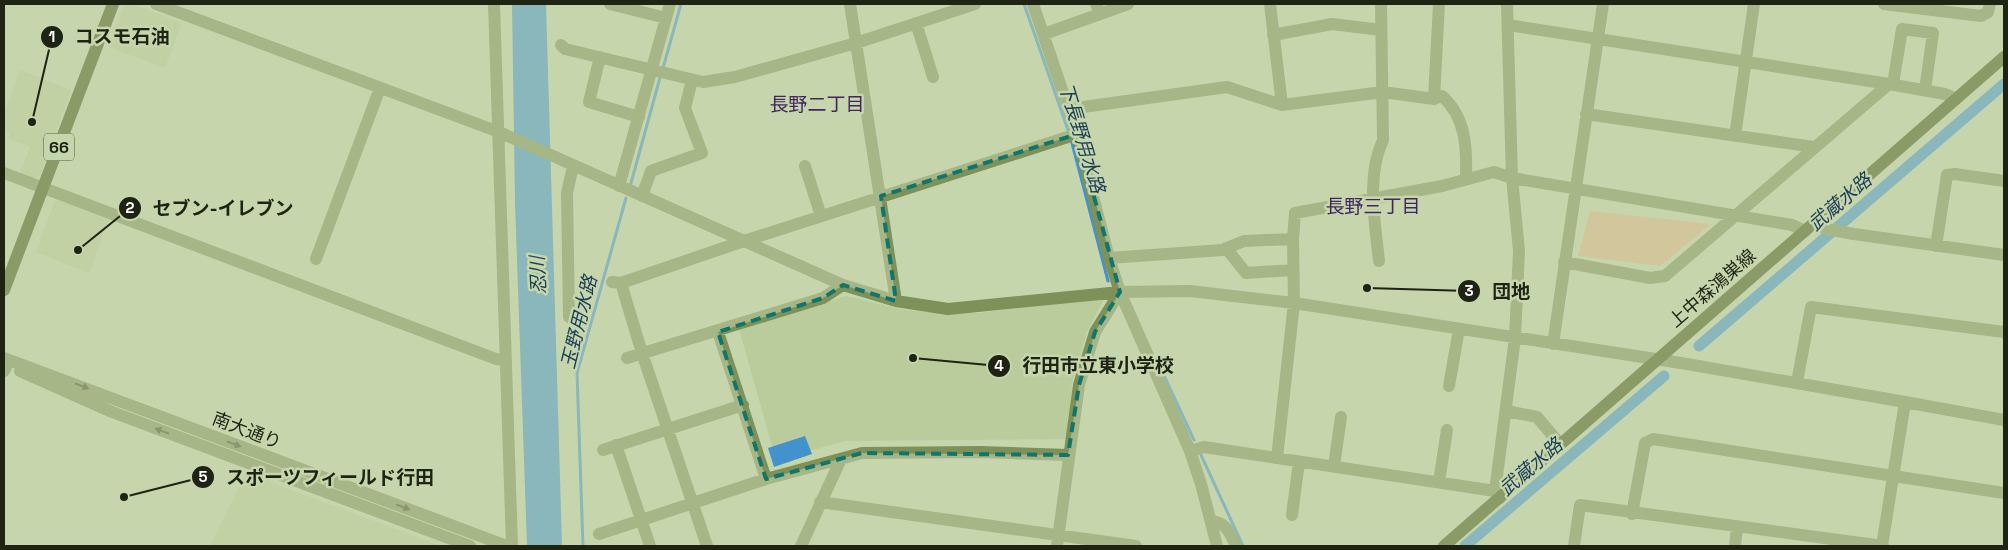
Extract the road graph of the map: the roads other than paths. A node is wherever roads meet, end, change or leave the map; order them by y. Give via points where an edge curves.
1 (113, 4) edge
2 (156, 4) edge
3 (494, 4) edge
4 (610, 4) edge
5 (670, 4) edge
6 (850, 4) edge
7 (975, 4) edge
8 (1033, 4) edge
9 (1128, 4) edge
10 (1270, 4) edge
11 (1381, 4) edge
12 (1439, 4) edge
13 (1507, 4) edge
14 (1603, 4) edge
15 (1754, 4) edge
16 (1884, 4) edge
17 (1990, 4) edge
18 (1098, 9) edge
19 (666, 18) junction
20 (916, 23) junction
21 (1508, 25) junction
22 (1381, 30) junction
23 (1044, 34) junction
24 (1273, 35) junction
25 (1598, 39) junction
26 (856, 43) junction
27 (561, 46) dead end
28 (600, 57) junction
29 (2004, 57) edge
30 (1745, 63) junction
31 (658, 72) junction
32 (933, 76) dead end
33 (692, 80) junction
34 (1891, 84) junction
35 (380, 88) junction
36 (1925, 90) junction
37 (1383, 92) junction
38 (1434, 99) junction
39 (1956, 99) junction
40 (1282, 105) junction
41 (1069, 109) junction
42 (1586, 114) junction
43 (638, 117) junction
44 (502, 134) junction
45 (1072, 135) junction
46 (1735, 136) junction
47 (1814, 148) junction
48 (573, 166) junction
49 (805, 166) dead end
50 (4, 173) edge
51 (1512, 178) junction
52 (1466, 179) junction
53 (2004, 181) edge
54 (619, 186) junction
55 (44, 188) junction
56 (1574, 189) junction
57 (642, 196) junction
58 (881, 196) junction
59 (1373, 198) junction
60 (820, 216) junction
61 (1737, 217) junction
62 (1814, 227) junction
63 (1292, 239) junction
64 (744, 241) junction
65 (1936, 246) junction
66 (1226, 248) junction
67 (2004, 255) edge
68 (1109, 258) junction
69 (316, 259) dead end
70 (1378, 261) dead end
71 (1564, 262) junction
72 (1293, 270) junction
73 (843, 285) junction
74 (4, 290) edge
75 (1120, 292) junction
76 (896, 301) junction
77 (1294, 303) junction
78 (569, 317) dead end
79 (1459, 329) junction
80 (718, 332) junction
81 (2004, 332) edge
82 (1515, 338) junction
83 (1553, 344) junction
84 (642, 353) junction
85 (627, 358) dead end
86 (505, 360) junction
87 (1658, 360) junction
88 (4, 364) edge
89 (1797, 382) junction
90 (1449, 386) dead end
91 (1905, 402) junction
92 (742, 405) junction
93 (1506, 411) junction
94 (1341, 417) dead end
95 (2004, 420) edge
96 (668, 427) junction
97 (1447, 430) dead end
98 (1560, 444) junction
99 (616, 445) junction
100 (602, 450) dead end
101 (1190, 450) junction
102 (1068, 455) junction
103 (1277, 458) junction
104 (841, 459) junction
105 (1299, 462) junction
106 (1334, 466) junction
107 (1893, 476) junction
108 (766, 479) junction
109 (1439, 482) junction
110 (2004, 493) edge
111 (1497, 494) junction
112 (820, 502) junction
113 (693, 503) junction
114 (1632, 514) junction
115 (1292, 515) dead end
116 (641, 520) junction
117 (1211, 521) junction
118 (1738, 528) junction
119 (599, 534) dead end
120 (1058, 541) edge
121 (470, 546) edge
122 (507, 546) edge
123 (512, 546) edge
124 (650, 546) edge
125 (707, 546) edge
126 (801, 546) edge
127 (1136, 546) edge
128 (1217, 546) edge
129 (1236, 546) edge
130 (1444, 546) edge
131 (1574, 546) edge
132 (1735, 546) edge
133 (1882, 546) edge

1 - 55 main road, 66
2 - 35 street
3 - 44 street
4 - 19 street
5 - 19 street
6 - 26 street
7 - 20 street
8 - 23 street
9 - 18 street
10 - 24 street
11 - 22 street
12 - 38 street
13 - 21 street
14 - 25 street
15 - 30 street
16 - 17 street via 1981,16 1988,12
18 - 23 street
19 - 31 street
20 - 26 street
20 - 32 street
21 - 25 street
21 - 51 street
22 - 24 street via 1332,24
22 - 37 street
23 - 41 street
24 - 40 street
25 - 30 street
25 - 42 street
26 - 33 street via 735,77 703,82
26 - 58 street
27 - 28 street
28 - 31 street
28 - 43 street via 589,102
29 - 39 main road, 上中森鴻巣線
30 - 34 street
30 - 46 street
31 - 33 street
31 - 43 street
33 - 57 street via 686,108 702,153 651,171
34 - 36 street
34 - 36 street via 1902,29 1933,33
34 - 47 street
35 - 44 street
35 - 69 street
36 - 39 street
37 - 38 street
37 - 40 street
37 - 59 street via 1383,140 1375,156
38 - 52 street via 1442,96 1452,105 1462,124 1467,155
39 - 62 main road, 上中森鴻巣線
40 - 41 street via 1227,87
41 - 45 street
42 - 46 street
42 - 56 street
43 - 54 street
44 - 48 street
44 - 86 street
45 - 58 street
45 - 68 street
46 - 47 street
47 - 61 street
48 - 54 street
48 - 78 street via 567,193
49 - 60 street
50 - 55 street
51 - 52 street via 1494,172
51 - 56 street
51 - 82 street via 1519,251
52 - 59 street
53 - 65 street via 1947,175
54 - 57 street
55 - 74 main road, 66
55 - 86 street
56 - 61 street
56 - 71 street
57 - 64 street
58 - 60 street
58 - 76 street
59 - 63 street via 1295,212
59 - 70 street
60 - 64 street
61 - 62 street
61 - 71 street via 1665,276 1650,278
62 - 65 street
62 - 87 main road, 上中森鴻巣線
63 - 66 street via 1244,241
63 - 72 street
64 - 73 street
64 - 84 street via 616,283
65 - 67 street
66 - 68 street
66 - 72 street via 1246,272
68 - 75 street
71 - 83 street
72 - 77 street
73 - 76 street
73 - 80 street via 822,298
75 - 76 street via 948,309
75 - 77 street via 1190,291
75 - 101 street
75 - 102 street via 1095,332 1079,385
77 - 79 street
77 - 103 street
79 - 82 street
79 - 90 street
80 - 84 street
80 - 92 street
81 - 89 street via 1811,306
82 - 83 street
82 - 93 street
83 - 87 street
84 - 85 street
84 - 96 street
86 - 123 street
87 - 89 street
87 - 98 main road, 上中森鴻巣線
121 -> 88 street, 南大通り via 112,412
88 -> 122 street, 南大通り
89 - 91 street
91 - 95 street
91 - 107 street
92 - 96 street
92 - 108 street
93 - 98 street via 1537,417
93 - 111 street
94 - 106 street
96 - 99 street
96 - 113 street
97 - 109 street
98 - 111 main road, 上中森鴻巣線
99 - 100 street
99 - 116 street
101 - 103 street via 1204,447
101 - 117 street
102 - 104 street via 862,453
102 - 120 street
103 - 105 street
104 - 108 street
104 - 112 street
105 - 106 street
105 - 115 street
106 - 109 street
107 - 110 street
107 - 114 street via 1653,439 1645,444
107 - 133 street
108 - 113 street
109 - 111 street
111 - 130 main road, 上中森鴻巣線
112 - 120 street
112 - 126 street
113 - 116 street
113 - 125 street
114 - 118 street
114 - 131 street via 1580,505
116 - 119 street
116 - 124 street
117 - 128 street
117 - 129 street via 1222,522
118 - 132 street
118 - 133 street
120 - 127 street

